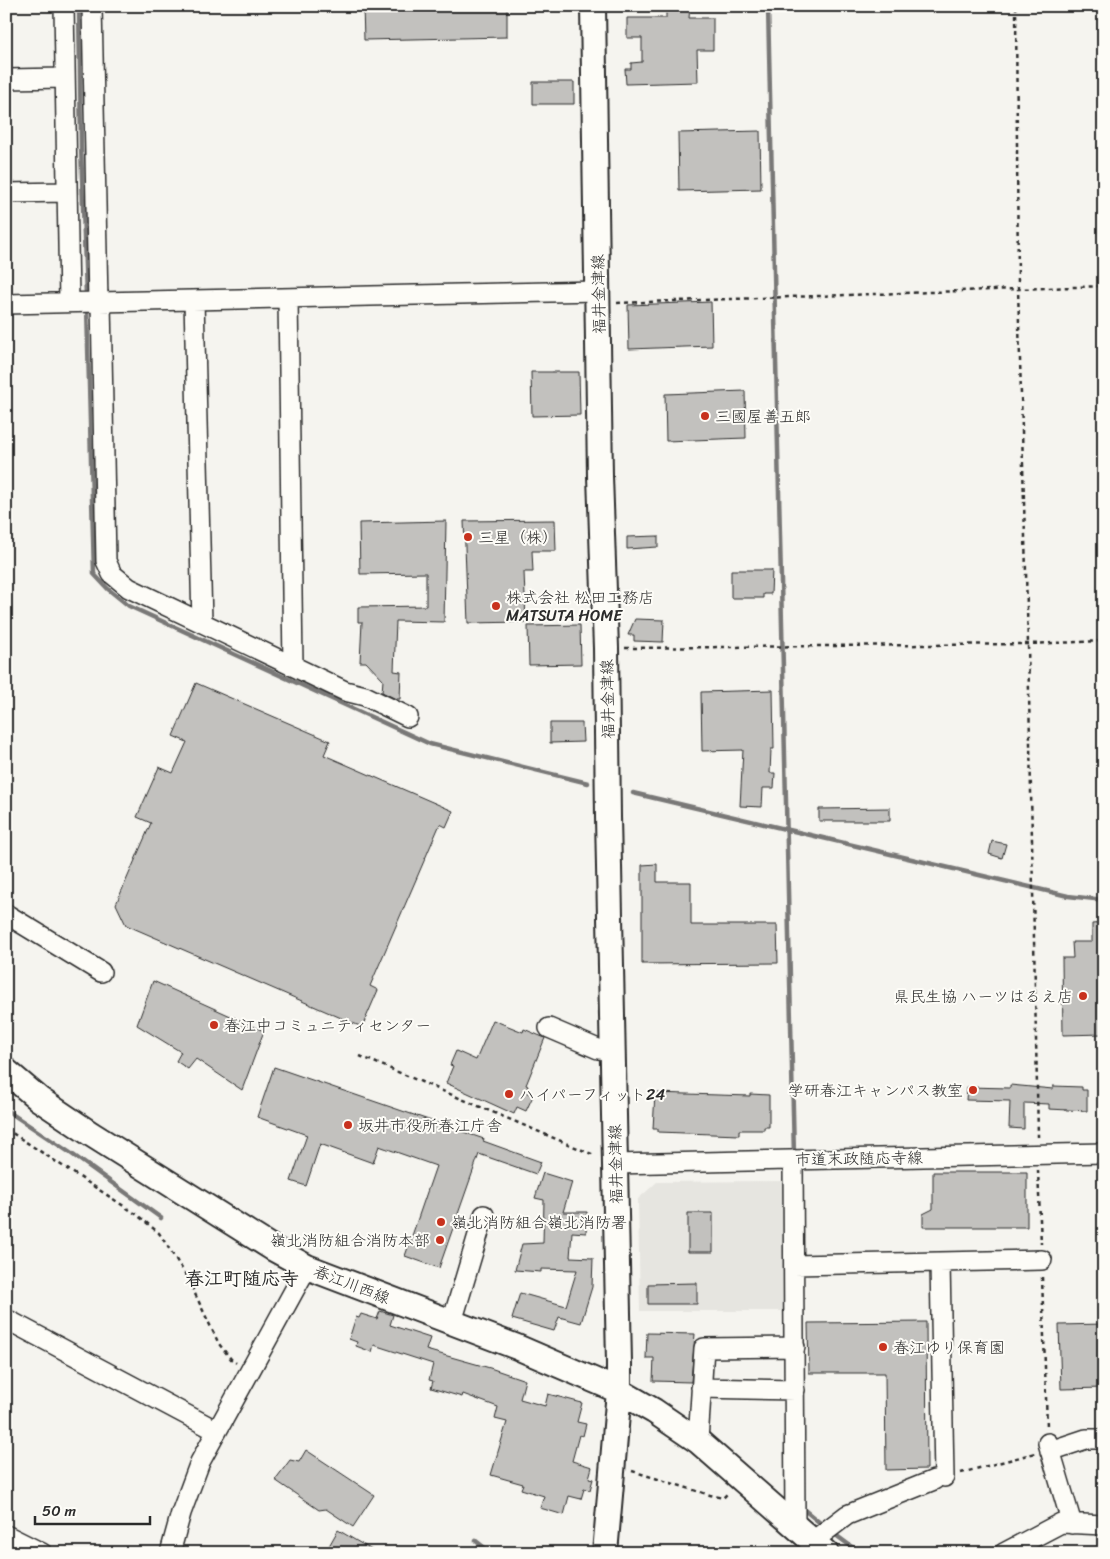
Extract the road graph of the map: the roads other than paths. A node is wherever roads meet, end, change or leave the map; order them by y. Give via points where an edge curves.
1 (64, 6) edge
2 (92, 6) edge
3 (593, 6) edge
4 (65, 78) junction
5 (6, 79) edge
6 (67, 192) junction
7 (6, 193) edge
8 (598, 297) junction
9 (288, 298) junction
10 (194, 300) junction
11 (68, 302) junction
12 (100, 302) junction
13 (6, 304) edge
14 (202, 623) junction
15 (294, 666) junction
16 (408, 717) dead end
17 (6, 914) edge
18 (101, 972) dead end
19 (549, 1028) dead end
20 (612, 1050) junction
21 (6, 1071) edge
22 (1104, 1153) edge
23 (604, 1160) junction
24 (793, 1160) junction
25 (484, 1215) dead end
26 (1042, 1260) road end
27 (940, 1263) junction
28 (794, 1265) junction
29 (307, 1267) junction
30 (6, 1319) edge
31 (452, 1322) junction
32 (795, 1347) junction
33 (701, 1388) junction
34 (795, 1390) junction
35 (619, 1391) junction
36 (217, 1431) junction
37 (1104, 1439) edge
38 (698, 1441) junction
39 (795, 1524) junction
40 (1072, 1524) junction
41 (1104, 1525) edge
42 (6, 1535) edge
43 (820, 1547) edge
44 (42, 1553) edge
45 (170, 1553) edge
46 (605, 1553) edge
47 (1004, 1553) edge

1 - 4 street
2 - 12 street
3 - 8 main road, 福井金津線
4 - 5 street
4 - 6 street
6 - 7 street
6 - 11 street
8 - 9 street
8 - 20 main road, 福井金津線
9 - 10 street
9 - 15 street
10 - 12 street
10 - 14 street
11 - 12 street
11 - 13 street
12 - 14 street via 106,561 112,574 129,588
14 - 15 street
15 - 16 street
17 - 18 street
19 - 20 street via 598,1049
20 - 23 main road, 福井金津線
21 - 29 main road, 春江川西線 via 91,1134
22 - 24 street, 市道末政随応寺線
23 - 24 street, 市道末政随応寺線
23 - 35 main road, 福井金津線
24 - 28 street
25 - 31 street
26 - 27 street
27 - 28 street
27 - 43 street via 939,1479 847,1515
28 - 32 street
29 - 31 main road, 春江川西線
29 - 36 street
30 - 36 street
31 - 35 main road, 春江川西線
32 - 33 street via 704,1348
32 - 34 street
33 - 34 street
33 - 38 street
34 - 39 street
35 - 38 main road
35 - 46 main road, 福井金津線
36 - 45 street via 200,1462
37 - 40 street via 1086,1439 1049,1447
38 - 39 main road
39 - 43 main road
40 - 41 street
40 - 47 street via 1062,1523
42 - 44 street

